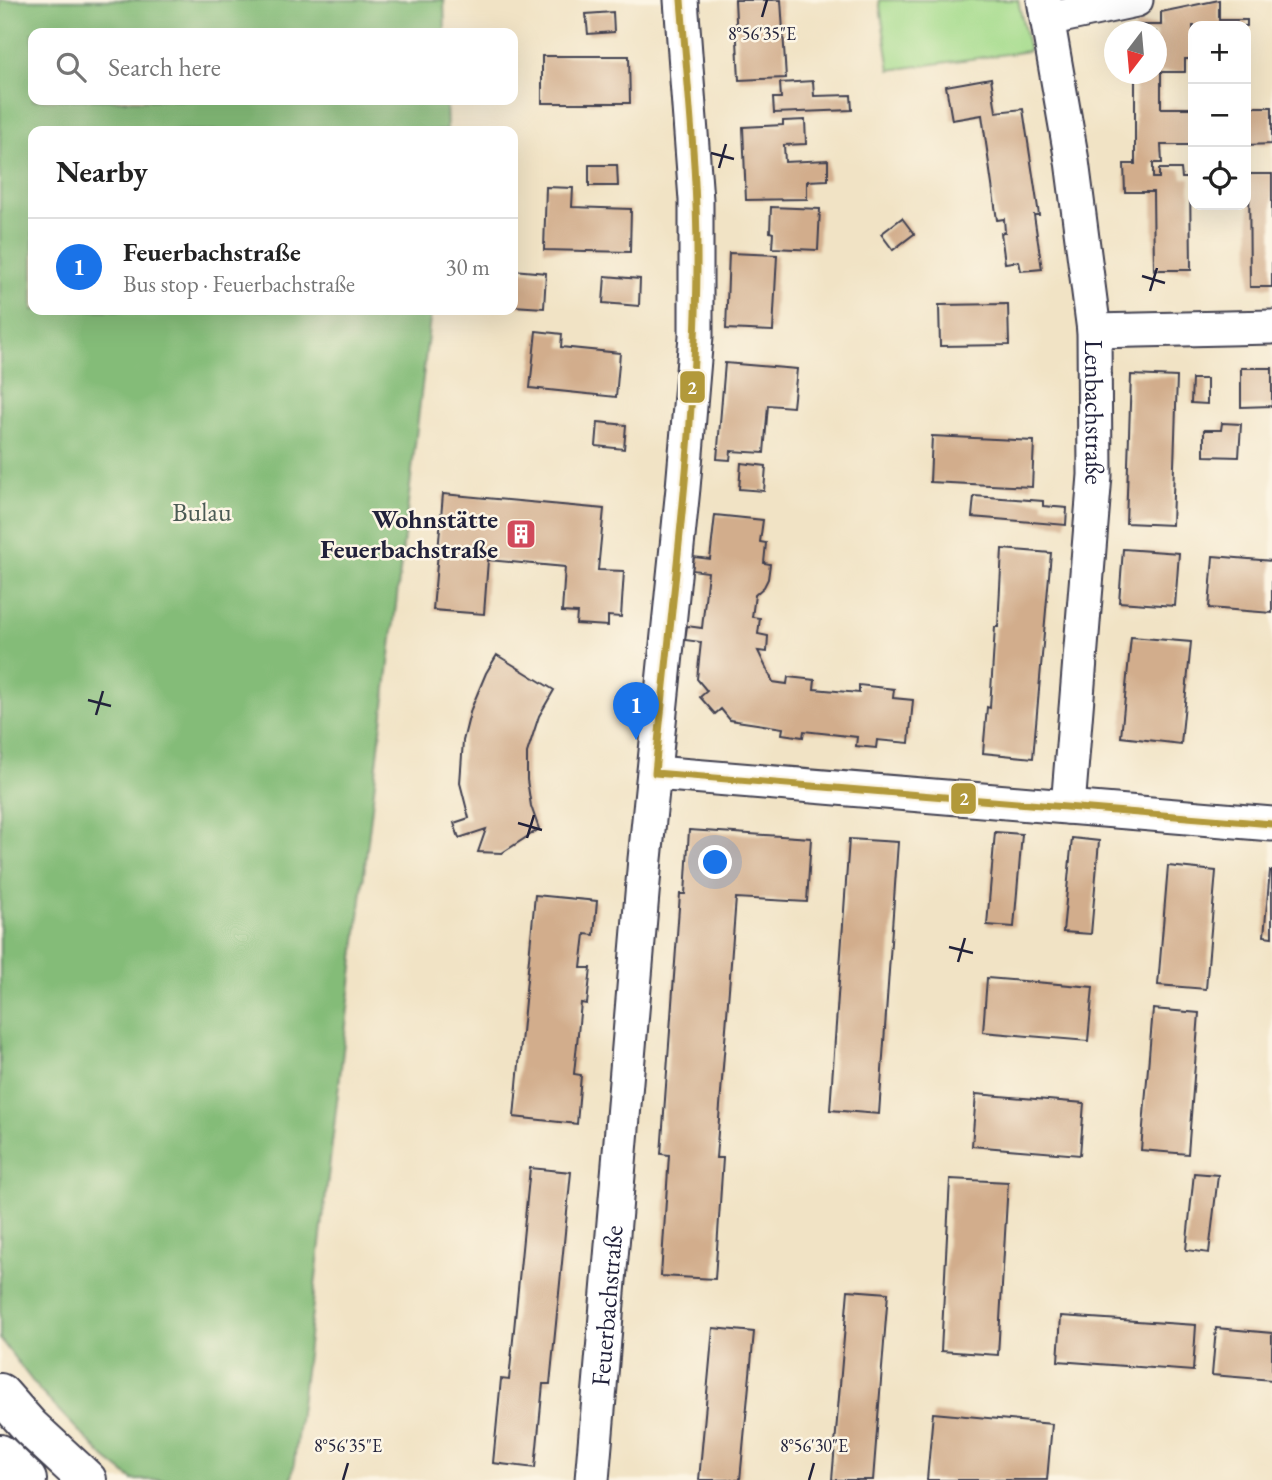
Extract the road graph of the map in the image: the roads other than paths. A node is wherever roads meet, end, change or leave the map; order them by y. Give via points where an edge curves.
1 (681, 0) edge
2 (1136, 0) edge
3 (1045, 10) edge
4 (1272, 327) edge
5 (1094, 331) junction
6 (655, 773) junction
7 (1068, 807) junction
8 (1272, 824) edge
9 (0, 1393) edge
10 (0, 1454) edge
11 (27, 1480) edge
12 (87, 1480) edge
13 (592, 1480) edge

1 - 6 street, Feuerbachstraße via 696,188 696,337
2 - 3 street, Lenbachstraße
3 - 5 street, Lenbachstraße via 1072,161
4 - 5 street
5 - 7 street, Lenbachstraße via 1095,475
6 - 7 street
6 - 13 street, Feuerbachstraße
7 - 8 street
9 - 12 main road
10 - 11 main road

